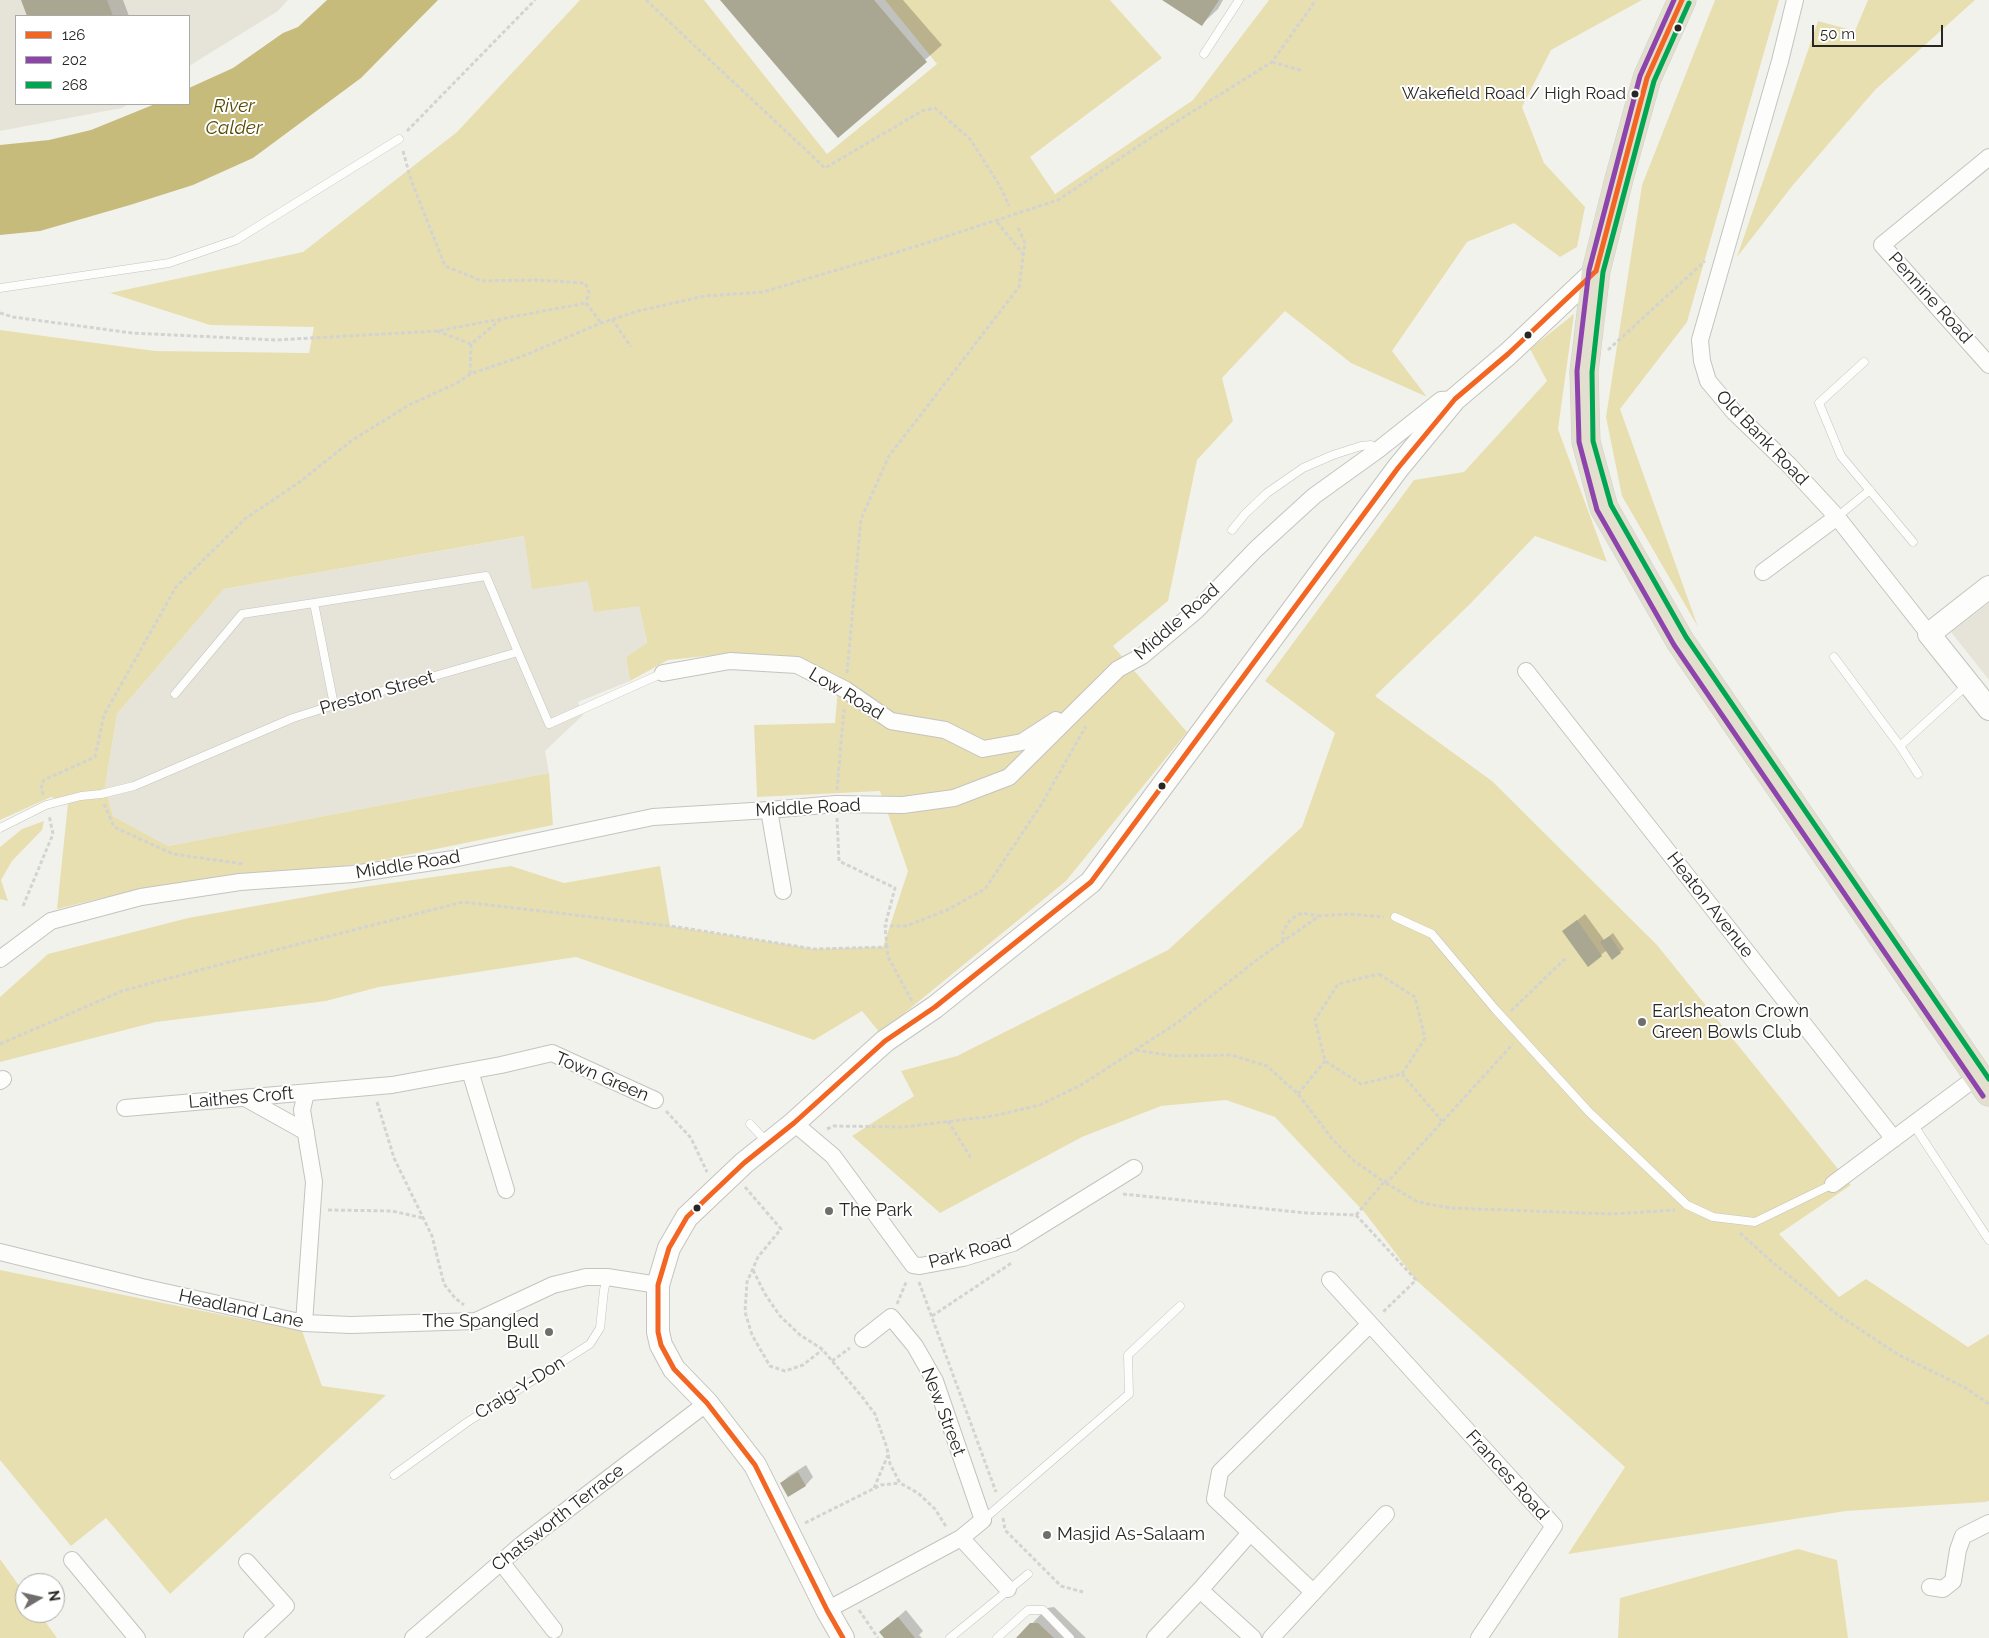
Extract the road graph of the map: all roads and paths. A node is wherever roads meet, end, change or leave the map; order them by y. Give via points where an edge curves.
1 (535, 0) edge
2 (646, 0) edge
3 (1239, 0) edge
4 (1316, 0) edge
5 (1682, 0) edge
6 (1795, 0) edge
7 (1204, 54) dead end
8 (1272, 62) junction
9 (1303, 70) dead end
10 (399, 139) junction
11 (1989, 157) edge
12 (1009, 206) dead end
13 (997, 222) junction
14 (1017, 225) dead end
15 (1729, 238) junction
16 (1024, 254) junction
17 (1596, 271) junction
18 (0, 288) edge
19 (586, 303) junction
20 (0, 313) edge
21 (500, 319) junction
22 (612, 319) junction
23 (601, 323) junction
24 (436, 331) junction
25 (1607, 343) dead end
26 (472, 344) junction
27 (631, 346) dead end
28 (1864, 362) dead end
29 (1989, 365) edge
30 (470, 374) junction
31 (1455, 399) junction
32 (1378, 450) junction
33 (1870, 490) junction
34 (1837, 517) junction
35 (1232, 530) dead end
36 (1913, 542) dead end
37 (1763, 572) dead end
38 (1989, 587) edge
39 (314, 603) junction
40 (1929, 634) junction
41 (518, 652) junction
42 (1834, 657) dead end
43 (1118, 668) junction
44 (1526, 671) dead end
45 (663, 673) joint
46 (1969, 684) junction
47 (846, 690) junction
48 (175, 694) dead end
49 (334, 705) junction
50 (1989, 709) edge
51 (1089, 720) dead end
52 (1900, 746) junction
53 (1918, 774) dead end
54 (46, 805) junction
55 (769, 810) junction
56 (107, 813) dead end
57 (0, 828) edge
58 (173, 854) dead end
59 (783, 891) dead end
60 (23, 906) dead end
61 (1319, 916) junction
62 (1395, 917) joint
63 (29, 937) junction
64 (1283, 942) junction
65 (0, 944) edge
66 (887, 947) junction
67 (1566, 958) dead end
68 (0, 959) edge
69 (935, 1008) junction
70 (1503, 1018) junction
71 (1520, 1036) junction
72 (0, 1044) edge
73 (1136, 1050) junction
74 (1325, 1061) junction
75 (470, 1071) junction
76 (1402, 1074) junction
77 (1984, 1084) edge
78 (373, 1087) junction
79 (306, 1093) junction
80 (1298, 1094) junction
81 (245, 1098) junction
82 (656, 1100) joint
83 (125, 1108) dead end
84 (1442, 1121) junction
85 (948, 1122) junction
86 (794, 1123) junction
87 (750, 1124) dead end
88 (1914, 1124) junction
89 (306, 1132) junction
90 (810, 1137) junction
91 (1894, 1138) junction
92 (768, 1144) junction
93 (971, 1158) dead end
94 (1134, 1168) dead end
95 (733, 1173) junction
96 (1384, 1182) junction
97 (1833, 1184) joint
98 (506, 1190) dead end
99 (716, 1190) junction
100 (1115, 1193) dead end
101 (1696, 1209) junction
102 (312, 1210) junction
103 (1356, 1215) junction
104 (424, 1218) junction
105 (1722, 1218) junction
106 (1989, 1240) edge
107 (0, 1252) edge
108 (1019, 1257) dead end
109 (913, 1265) junction
110 (753, 1270) junction
111 (608, 1277) junction
112 (1330, 1280) dead end
113 (658, 1285) junction
114 (1180, 1306) dead end
115 (932, 1316) junction
116 (891, 1317) junction
117 (482, 1318) junction
118 (304, 1323) junction
119 (1370, 1324) junction
120 (863, 1339) joint
121 (822, 1349) junction
122 (832, 1361) junction
123 (707, 1404) junction
124 (1989, 1404) edge
125 (888, 1454) junction
126 (394, 1475) dead end
127 (900, 1483) junction
128 (874, 1489) junction
129 (1001, 1504) junction
130 (1386, 1514) dead end
131 (983, 1520) junction
132 (1989, 1523) edge
133 (789, 1531) junction
134 (1250, 1533) junction
135 (961, 1538) junction
136 (72, 1560) dead end
137 (247, 1562) dead end
138 (501, 1562) junction
139 (1028, 1574) dead end
140 (1930, 1587) dead end
141 (1008, 1589) junction
142 (1200, 1590) junction
143 (1083, 1592) dead end
144 (1313, 1592) junction
145 (827, 1610) junction
146 (864, 1617) dead end
147 (554, 1630) dead end
148 (137, 1638) edge
149 (252, 1638) edge
150 (413, 1638) edge
151 (843, 1638) edge
152 (878, 1638) edge
153 (950, 1638) edge
154 (997, 1638) edge
155 (1070, 1638) edge
156 (1155, 1638) edge
157 (1253, 1638) edge
158 (1271, 1638) edge
159 (1479, 1638) edge

1 - 10 path
2 - 12 path via 825,168 922,111 934,108 970,139
3 - 7 lane
4 - 8 path
5 - 17 highway via 1647,78
6 - 15 street, Old Bank Road
8 - 9 path
8 - 13 path via 1058,200
10 - 18 lane via 236,240 169,263
10 - 19 path via 445,266 482,281 585,283 589,292
11 - 29 street, Pennine Road via 1882,244
13 - 16 path
13 - 22 path via 763,292 705,296
14 - 16 path via 1025,243
15 - 25 path via 1606,353
15 - 34 street, Old Bank Road via 1700,340 1708,381
16 - 47 path via 1019,287 889,456 861,519
17 - 31 street
17 - 77 highway via 1584,372 1586,442 1604,508 1680,641
19 - 21 path
19 - 23 path
20 - 24 path via 132,333 276,340
21 - 24 path
21 - 26 path
22 - 23 path
22 - 27 path
23 - 30 path
24 - 26 path
26 - 30 path
28 - 33 lane via 1819,403 1841,456
30 - 54 path via 458,383 409,405 351,441 297,484 246,518 176,587 104,714 95,757 44,780 41,784
31 - 32 street, Middle Road via 1441,400
31 - 69 street via 1359,518 1091,882
32 - 35 lane via 1371,445 1361,446 1303,468 1267,493
32 - 43 street, Middle Road via 1314,496 1256,549 1197,610 1142,656
33 - 34 lane
33 - 36 lane
34 - 37 street
34 - 40 street, Old Bank Road
38 - 40 street
39 - 41 lane via 486,576
39 - 48 lane via 242,614
39 - 49 lane
40 - 46 street, Old Bank Road
41 - 45 lane via 549,724
41 - 49 lane, Preston Street
42 - 52 lane
43 - 47 street, Low Road via 1101,675 1058,720 1022,742 983,749 945,730 892,721
43 - 55 street, Middle Road via 1009,776 954,798 903,805 836,804
44 - 91 street, Heaton Avenue
45 - 47 street, Low Road via 730,661 797,665
46 - 50 street, Old Bank Road
46 - 52 lane
49 - 54 lane, Preston Street via 293,718 134,786
51 - 66 path via 1041,805 985,889 948,910 906,926 885,926
52 - 53 lane
54 - 57 lane, Preston Street
54 - 60 path via 53,834
55 - 59 street
55 - 63 street, Middle Road via 653,817 453,858 353,874 240,882 141,897 51,920
56 - 58 path via 114,827
61 - 62 path
61 - 64 path
61 - 64 path via 1302,913 1291,919 1284,931
62 - 70 lane via 1432,934
63 - 65 street, Middle Road
63 - 68 street, Middle Road
64 - 73 path
66 - 69 path via 888,957 916,1009
66 - 72 path via 814,949 678,927 463,902 122,991
67 - 70 path
69 - 86 street via 886,1041
70 - 71 lane
71 - 84 path
71 - 101 lane via 1589,1112 1687,1205
73 - 80 path via 1173,1056 1231,1055 1267,1066
73 - 85 path via 1081,1086 1040,1105
74 - 76 path via 1361,1084
74 - 76 path via 1315,1020 1338,984 1379,974 1415,997 1425,1038
74 - 80 path
75 - 78 street, Town Green
75 - 82 street, Town Green via 552,1053
75 - 98 street
76 - 84 path
77 - 88 street
78 - 79 street, Town Green
78 - 104 path via 394,1158
79 - 81 street, Laithes Croft
79 - 89 street, Laithes Croft via 302,1110
80 - 96 path via 1333,1140 1353,1160
81 - 83 street, Laithes Croft
81 - 89 street
82 - 99 path, Town Green via 691,1138
84 - 96 path
85 - 90 path via 904,1127 834,1126
85 - 93 path
86 - 90 street, Park Road
86 - 92 street
87 - 92 lane
88 - 91 street
88 - 106 lane
89 - 102 street, Laithes Croft via 314,1182
90 - 109 street, Park Road via 833,1156
91 - 97 street
92 - 95 street
94 - 109 street, Park Road via 1013,1243 963,1258
95 - 99 street
95 - 110 path via 781,1229 758,1257
96 - 101 path via 1418,1202 1451,1208 1612,1214
96 - 103 path
97 - 105 lane via 1755,1222
99 - 113 street via 687,1217 669,1248
100 - 103 path via 1306,1213
101 - 105 lane
102 - 104 path via 392,1211
102 - 118 street, Laithes Croft
103 - 119 path via 1416,1280
104 - 117 path via 444,1284 455,1298
105 - 124 path via 1838,1315 1899,1355 1964,1387
107 - 118 street, Headland Lane
108 - 115 path
109 - 115 path
109 - 116 path
110 - 121 path via 764,1294 780,1316 800,1335
110 - 121 path via 748,1282 745,1312 752,1335 770,1366 785,1371 804,1364
111 - 113 street, Headland Lane
111 - 117 street, Headland Lane via 586,1276 553,1285
111 - 126 lane, Craig-Y-Don via 600,1328 590,1344 466,1422
112 - 119 street, Frances Road
113 - 123 street via 661,1345 674,1369
114 - 129 lane via 1128,1355 1129,1394
115 - 129 path
116 - 120 street
116 - 131 street, New Street via 915,1346 935,1381
117 - 118 street, Headland Lane via 476,1321 351,1325
119 - 134 street via 1220,1472 1215,1498
119 - 159 street, Frances Road via 1554,1526
120 - 122 path
121 - 122 path
122 - 125 path via 875,1414
123 - 133 street via 755,1465
123 - 138 street, Chatsworth Terrace
125 - 127 path
125 - 128 path
127 - 128 path
127 - 135 path via 918,1492 949,1532
128 - 133 path
129 - 131 lane
129 - 143 path via 1005,1530 1061,1586
130 - 144 street
131 - 135 street
132 - 140 street via 1963,1536 1953,1581 1943,1589
133 - 145 street
134 - 142 street
134 - 144 street
135 - 141 street
135 - 145 street
136 - 148 street
137 - 149 street via 286,1606
138 - 147 street
138 - 150 street, Chatsworth Terrace
139 - 141 lane
141 - 153 lane
142 - 156 street
142 - 157 street
144 - 158 street
145 - 151 street
146 - 152 path
154 - 155 lane via 1028,1610 1043,1610

